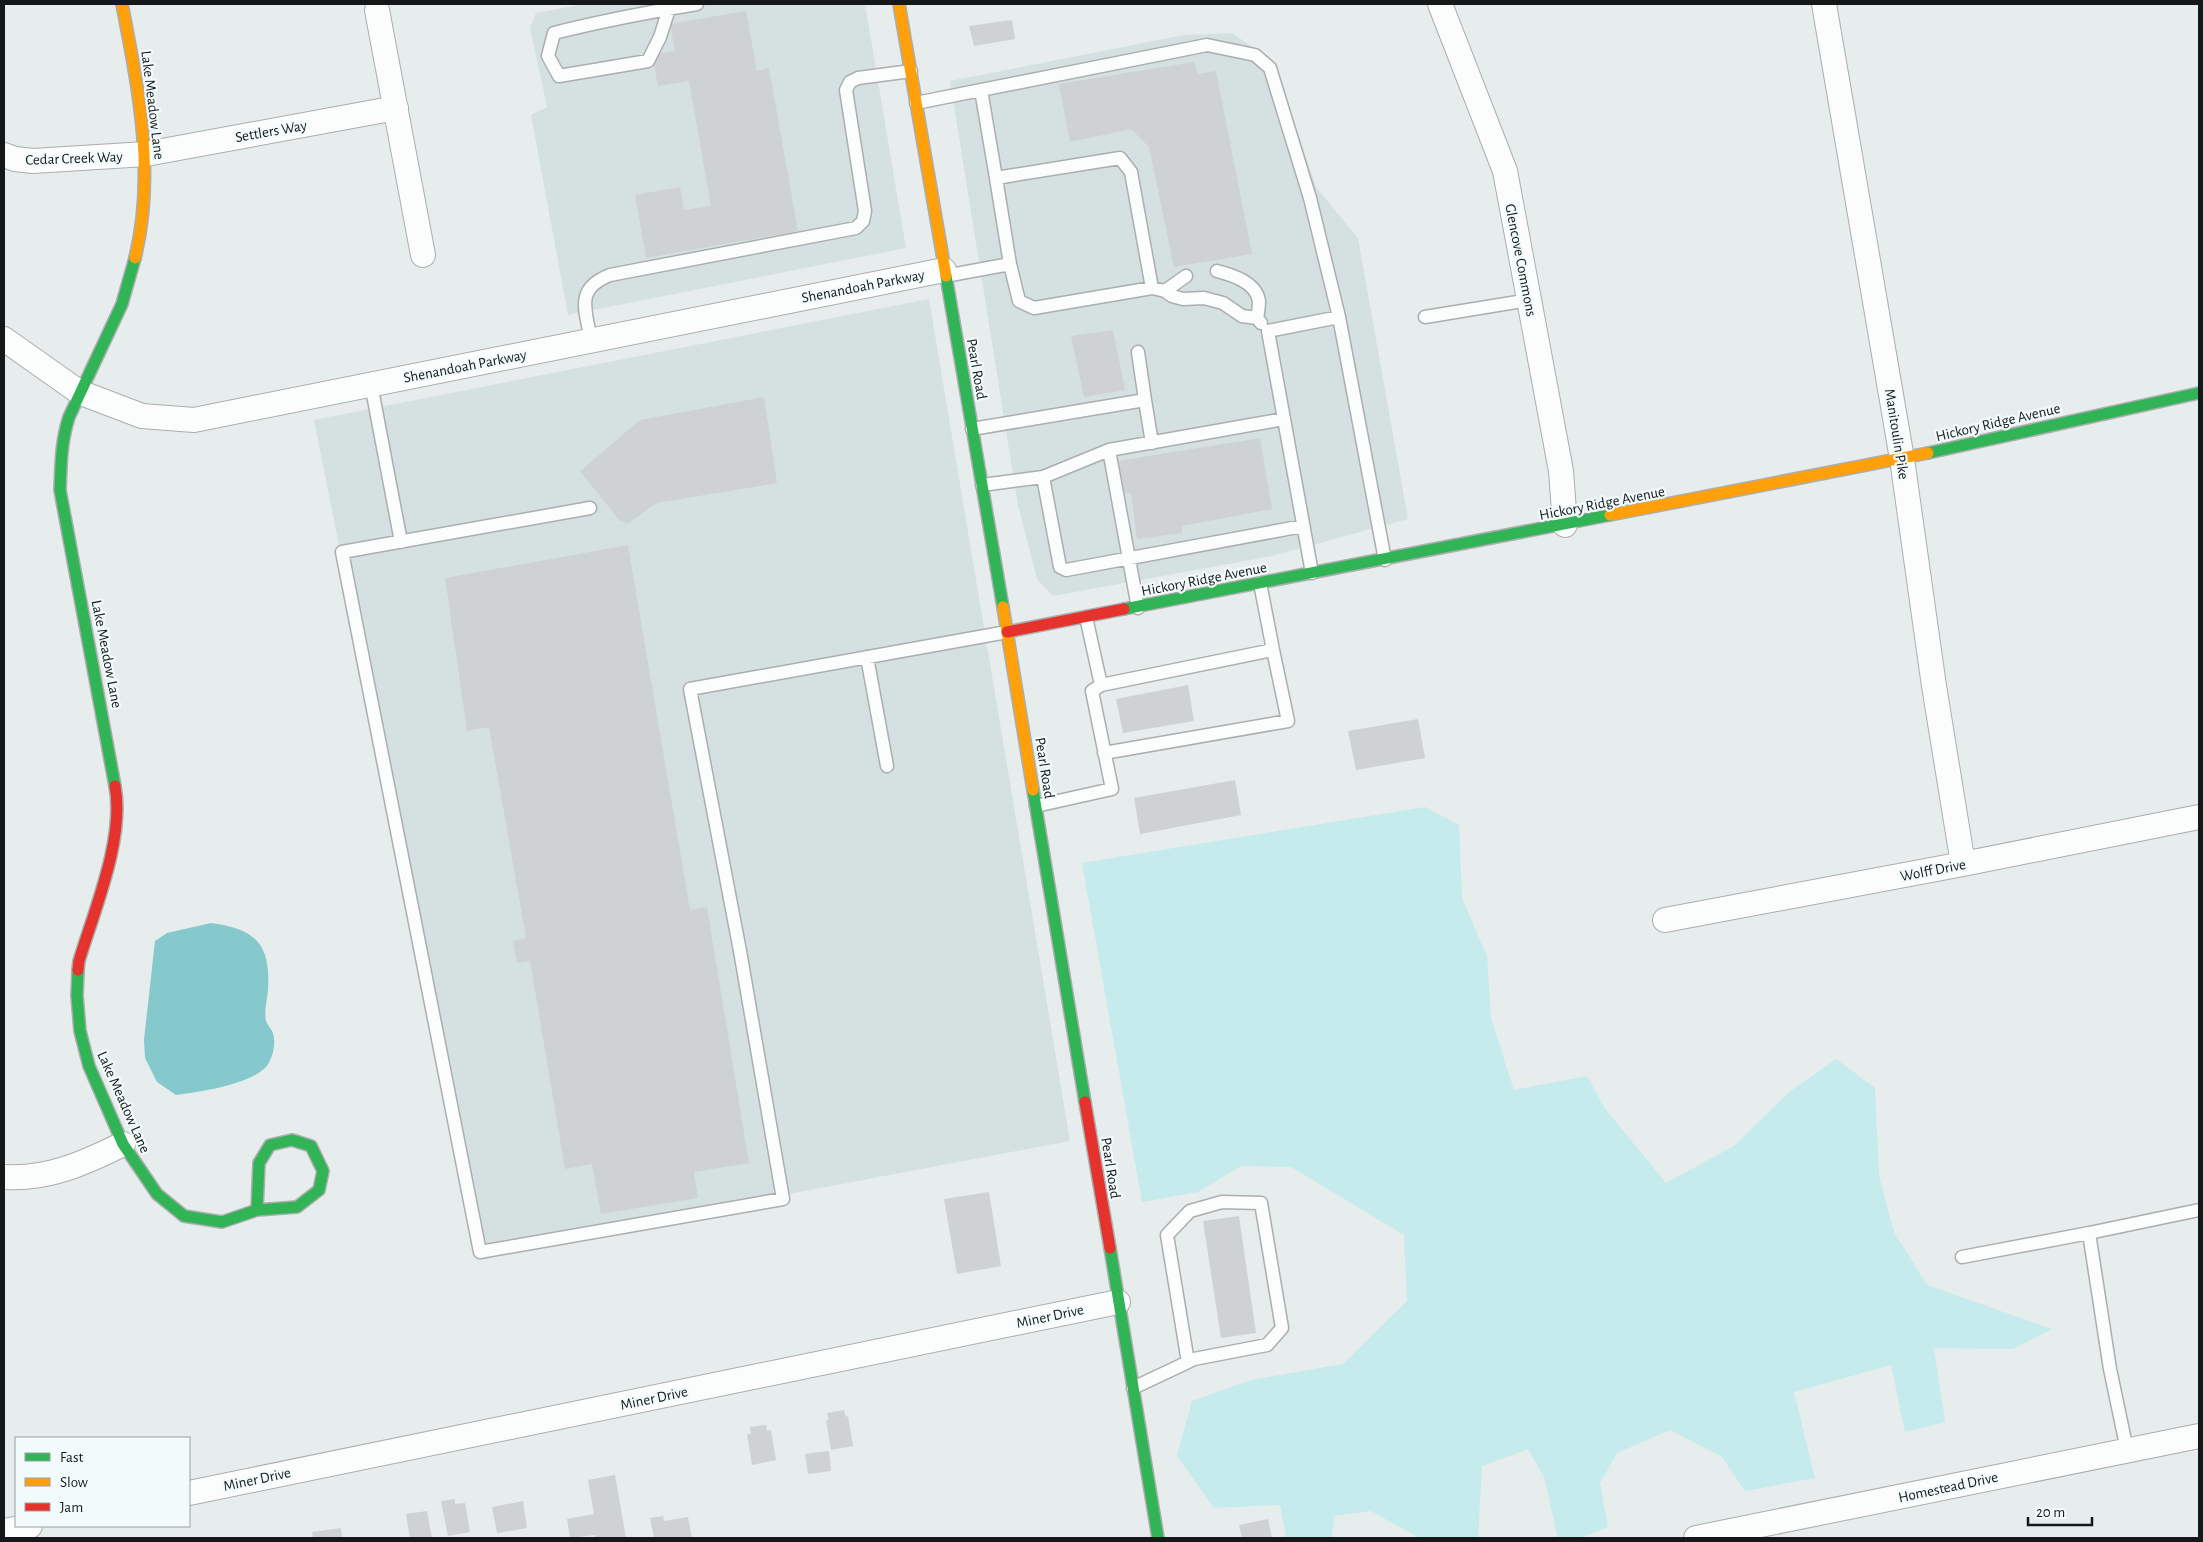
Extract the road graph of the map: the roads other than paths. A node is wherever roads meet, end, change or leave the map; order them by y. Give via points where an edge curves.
1 (122, 4) edge
2 (697, 4) edge
3 (899, 4) edge
4 (1440, 4) edge
5 (1824, 4) edge
6 (668, 9) junction
7 (377, 10) dead end
8 (910, 71) junction
9 (981, 90) junction
10 (916, 102) junction
11 (396, 108) junction
12 (146, 154) junction
13 (4, 155) edge
14 (996, 178) junction
15 (423, 255) dead end
16 (1010, 264) junction
17 (1217, 271) dead end
18 (945, 273) junction
19 (1186, 276) dead end
20 (1158, 289) junction
21 (1529, 300) junction
22 (1339, 317) junction
23 (1424, 317) dead end
24 (1257, 318) junction
25 (1268, 331) junction
26 (4, 339) edge
27 (591, 341) junction
28 (1138, 352) dead end
29 (372, 384) junction
30 (79, 392) junction
31 (2199, 393) edge
32 (1145, 400) junction
33 (1284, 419) junction
34 (972, 429) junction
35 (1152, 443) junction
36 (1109, 450) junction
37 (1902, 459) junction
38 (1043, 477) junction
39 (982, 486) junction
40 (590, 508) dead end
41 (1565, 525) junction
42 (1304, 526) junction
43 (401, 542) junction
44 (1128, 558) junction
45 (1385, 560) junction
46 (1312, 573) junction
47 (1260, 583) junction
48 (1138, 608) junction
49 (1086, 617) junction
50 (1008, 632) junction
51 (1273, 650) junction
52 (867, 657) junction
53 (1101, 685) junction
54 (1104, 753) junction
55 (888, 766) dead end
56 (1036, 806) junction
57 (2199, 817) edge
58 (1963, 864) junction
59 (1665, 920) dead end
60 (123, 1144) junction
61 (4, 1177) edge
62 (257, 1210) junction
63 (2199, 1210) edge
64 (2088, 1233) junction
65 (1962, 1257) dead end
66 (1118, 1302) junction
67 (1188, 1362) junction
68 (1133, 1388) junction
69 (2199, 1436) edge
70 (2127, 1450) junction
71 (190, 1493) edge
72 (25, 1527) edge
73 (4, 1531) edge
74 (1158, 1538) edge
75 (1696, 1538) edge

1 - 12 street, Lake Meadow Lane via 139,93
2 - 6 lane
3 - 8 street, Pearl Road
4 - 21 street, Glencove Commons via 1504,170
5 - 37 street, Manitoulin Pike
6 - 6 lane via 608,19 554,33 548,56 560,76 648,61 660,37
7 - 11 street
8 - 10 street, Pearl Road
8 - 27 lane via 858,78 850,82 846,90 865,211 864,221 856,228 597,280 589,288 584,302
9 - 10 lane
9 - 14 lane
9 - 22 lane via 1207,45 1255,55 1270,68 1310,198
10 - 18 street, Pearl Road
11 - 12 street, Settlers Way
11 - 15 street
12 - 13 street, Cedar Creek Way via 33,161
12 - 30 street, Lake Meadow Lane via 140,237 129,285 115,324
14 - 16 lane
14 - 20 lane via 1120,158 1131,172
16 - 18 lane
16 - 20 lane via 1020,300 1034,308
17 - 24 lane via 1236,276 1248,285 1259,300
18 - 27 street, Shenandoah Parkway
18 - 34 street, Pearl Road
19 - 20 lane
20 - 24 lane via 1172,296 1223,303 1242,316
21 - 23 lane
21 - 41 street, Glencove Commons via 1561,471
22 - 25 lane
22 - 45 lane
24 - 25 lane
25 - 33 lane
26 - 30 street, Shenandoah Parkway
27 - 29 street, Shenandoah Parkway
28 - 32 lane
29 - 30 street, Shenandoah Parkway via 194,420 142,416
29 - 43 lane
30 - 60 street, Lake Meadow Lane via 63,438 60,490 118,802 114,844 79,961 77,996 80,1031 89,1066
31 - 37 street, Hickory Ridge Avenue
32 - 34 lane
32 - 35 lane
33 - 35 lane
33 - 42 lane
34 - 39 street, Pearl Road
35 - 36 lane
36 - 38 lane
36 - 44 lane
37 - 41 street, Hickory Ridge Avenue
37 - 58 street, Manitoulin Pike
38 - 39 lane
38 - 44 lane via 1060,567 1066,570
39 - 50 street, Pearl Road
40 - 43 lane
41 - 45 street, Hickory Ridge Avenue
42 - 44 lane
42 - 46 lane
43 - 52 lane via 342,552 480,1252 783,1199 690,689
44 - 48 lane
45 - 46 street, Hickory Ridge Avenue
46 - 47 street, Hickory Ridge Avenue
47 - 48 street, Hickory Ridge Avenue
47 - 51 lane
48 - 49 street, Hickory Ridge Avenue
49 - 50 street, Hickory Ridge Avenue
49 - 53 lane
50 - 52 lane
50 - 56 street, Pearl Road
51 - 53 lane
51 - 54 lane via 1288,721
52 - 55 lane
53 - 54 lane via 1092,691
54 - 56 lane via 1112,789
56 - 66 street, Pearl Road
57 - 58 street, Wolff Drive
58 - 59 street, Wolff Drive
60 - 61 street via 51,1174
60 - 62 street, Lake Meadow Lane via 157,1194 184,1216 222,1222
62 - 62 street, Lake Meadow Lane via 297,1207 319,1190 323,1171 311,1146 292,1140 270,1145 260,1163
63 - 64 lane
64 - 65 lane
64 - 70 lane
66 - 68 street, Pearl Road
66 - 71 street, Miner Drive
67 - 67 lane via 1267,1345 1282,1328 1261,1203 1222,1202 1190,1211 1167,1235
67 - 68 lane
68 - 74 street, Pearl Road
69 - 70 street, Homestead Drive
70 - 75 street, Homestead Drive
72 - 73 street

